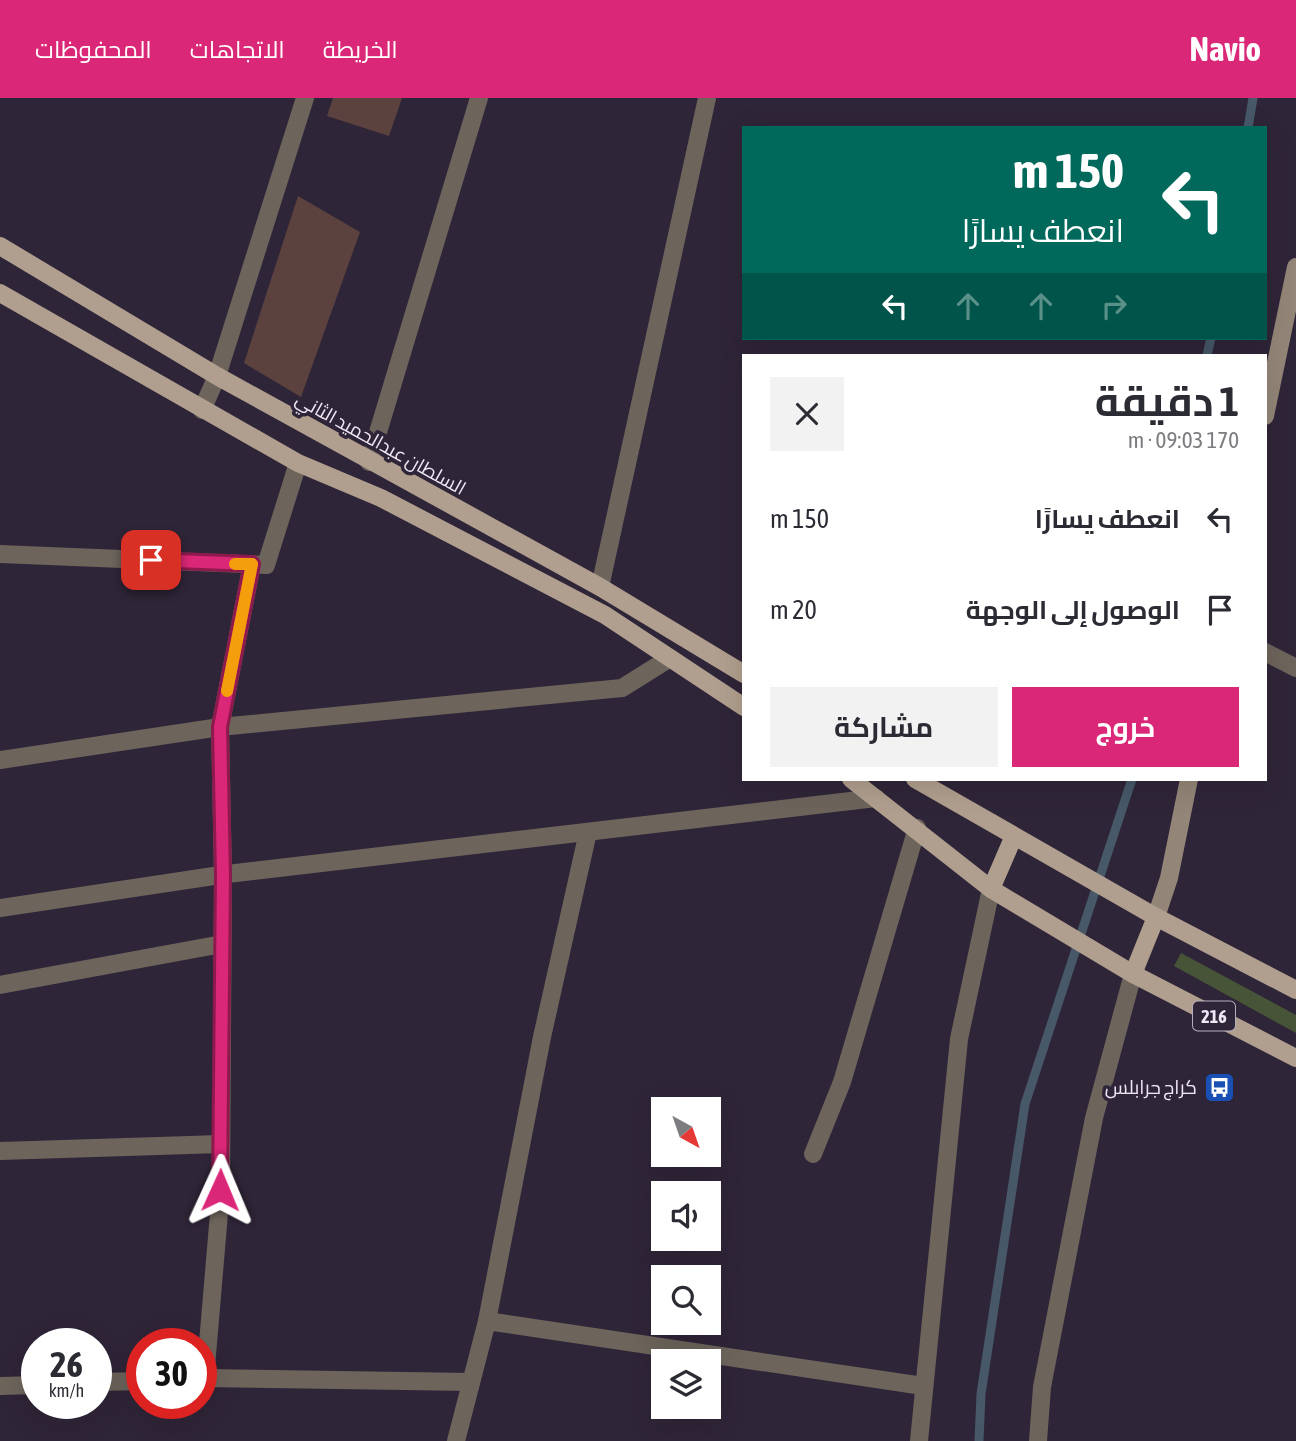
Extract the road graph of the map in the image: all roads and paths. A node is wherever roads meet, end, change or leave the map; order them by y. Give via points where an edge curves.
1 (305, 98) edge
2 (479, 98) edge
3 (707, 98) edge
4 (0, 246) edge
5 (1296, 267) edge
6 (0, 293) edge
7 (217, 376) junction
8 (1267, 406) edge
9 (202, 410) junction
10 (369, 462) junction
11 (298, 463) junction
12 (0, 554) edge
13 (252, 564) junction
14 (600, 587) junction
15 (1267, 653) edge
16 (670, 658) junction
17 (1296, 668) edge
18 (742, 673) edge
19 (742, 705) edge
20 (220, 727) junction
21 (0, 760) edge
22 (854, 781) edge
23 (918, 781) edge
24 (1189, 781) edge
25 (876, 798) junction
26 (917, 828) junction
27 (588, 832) junction
28 (1013, 838) junction
29 (223, 875) junction
30 (991, 889) junction
31 (0, 908) edge
32 (1156, 917) junction
33 (222, 944) junction
34 (1133, 974) junction
35 (0, 985) edge
36 (1296, 990) edge
37 (1296, 1058) edge
38 (221, 1144) junction
39 (0, 1151) edge
40 (813, 1154) dead end
41 (487, 1321) junction
42 (208, 1328) edge
43 (217, 1378) edge
44 (471, 1381) junction
45 (21, 1385) edge
46 (0, 1386) edge
47 (923, 1386) junction
48 (456, 1441) edge
49 (919, 1441) edge
50 (1038, 1441) edge

1 - 7 street
2 - 10 street
3 - 14 street
4 - 7 main road, السلطان عبدالحميد الثاني
5 - 8 main road
6 - 9 main road
7 - 9 street
7 - 10 main road, السلطان عبدالحميد الثاني
9 - 11 main road
10 - 14 main road, السلطان عبدالحميد الثاني
11 - 13 street via 266,565
11 - 16 main road via 381,498 581,603
12 - 13 street
13 - 20 street
14 - 18 main road, السلطان عبدالحميد الثاني
15 - 17 street
16 - 19 main road
16 - 20 street via 622,688
20 - 21 street
20 - 29 street
22 - 25 main road
23 - 28 main road
24 - 32 main road via 1169,878
25 - 26 main road
25 - 27 street
26 - 30 main road
26 - 40 street via 842,1082
27 - 29 street
27 - 41 street via 542,1037
28 - 30 main road
28 - 32 main road
29 - 31 street
29 - 33 street
30 - 34 main road
30 - 47 street via 959,1039
32 - 34 main road
32 - 36 main road
33 - 35 street
33 - 38 street
34 - 37 main road, 216
34 - 50 street via 1094,1118 1042,1387
38 - 39 street
38 - 42 street
41 - 44 street
41 - 47 street
43 - 44 street
44 - 48 street
45 - 46 street
47 - 49 street

